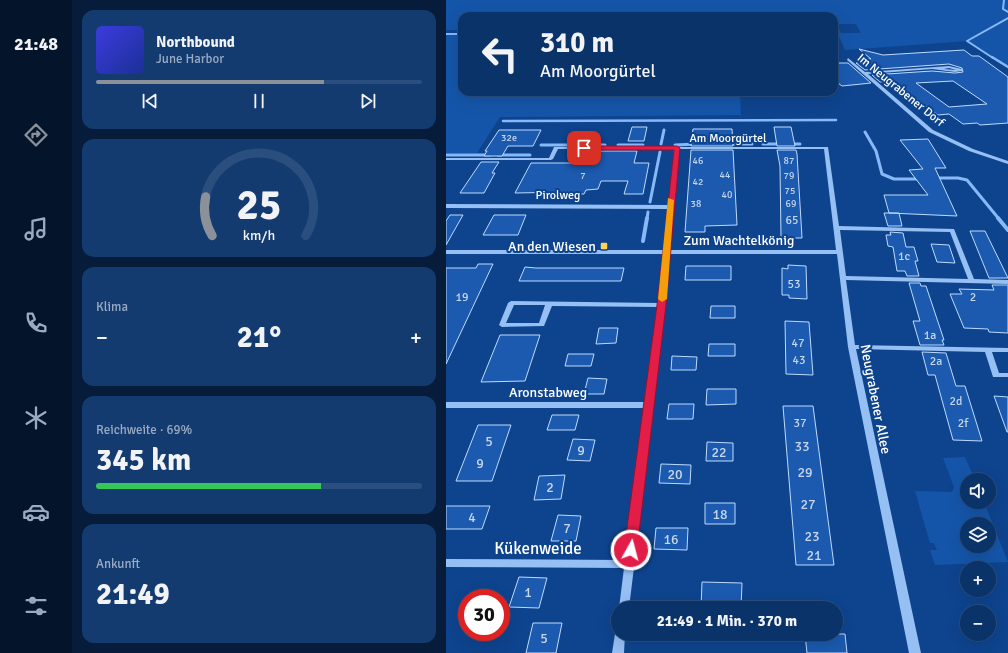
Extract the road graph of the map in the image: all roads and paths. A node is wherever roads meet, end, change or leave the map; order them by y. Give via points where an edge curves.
1 (848, 59) dead end
2 (930, 68) junction
3 (866, 73) junction
4 (677, 148) junction
5 (826, 148) joint
6 (446, 159) edge
7 (1008, 163) edge
8 (446, 206) edge
9 (670, 207) junction
10 (836, 228) junction
11 (446, 252) edge
12 (667, 252) junction
13 (839, 252) junction
14 (843, 278) junction
15 (972, 281) junction
16 (1008, 282) edge
17 (549, 304) junction
18 (662, 305) junction
19 (852, 347) junction
20 (988, 350) junction
21 (1008, 350) edge
22 (1008, 375) edge
23 (446, 405) edge
24 (650, 405) junction
25 (446, 563) edge
26 (629, 564) junction
27 (625, 601) edge
28 (619, 641) edge
29 (618, 653) edge
30 (915, 653) edge

1 - 3 street, Im Neugrabener Dorf
2 - 2 street via 952,67 960,70 955,71
2 - 3 street
3 - 7 street, Im Neugrabener Dorf via 931,131 971,150
4 - 5 street, Am Moorgürtel
4 - 6 street, Am Moorgürtel via 556,148 551,159
4 - 9 street
5 - 10 street, Neugrabener Allee
8 - 9 street, Pirolweg
9 - 12 street
10 - 13 street, Neugrabener Allee
10 - 15 street via 952,230
11 - 12 street, Zum Wachtelkönig
12 - 13 street, Zum Wachtelkönig
12 - 18 street
13 - 14 street, Neugrabener Allee
14 - 15 street
14 - 19 street, Neugrabener Allee
15 - 16 street
17 - 17 street via 511,303 502,325 542,326
17 - 18 street
18 - 24 street
19 - 20 street
19 - 30 street, Neugrabener Allee
20 - 21 street
20 - 22 street via 996,375
23 - 24 street, Aronstabweg
24 - 26 street
25 - 26 street, Kükenweide
26 - 27 street
28 - 29 street

